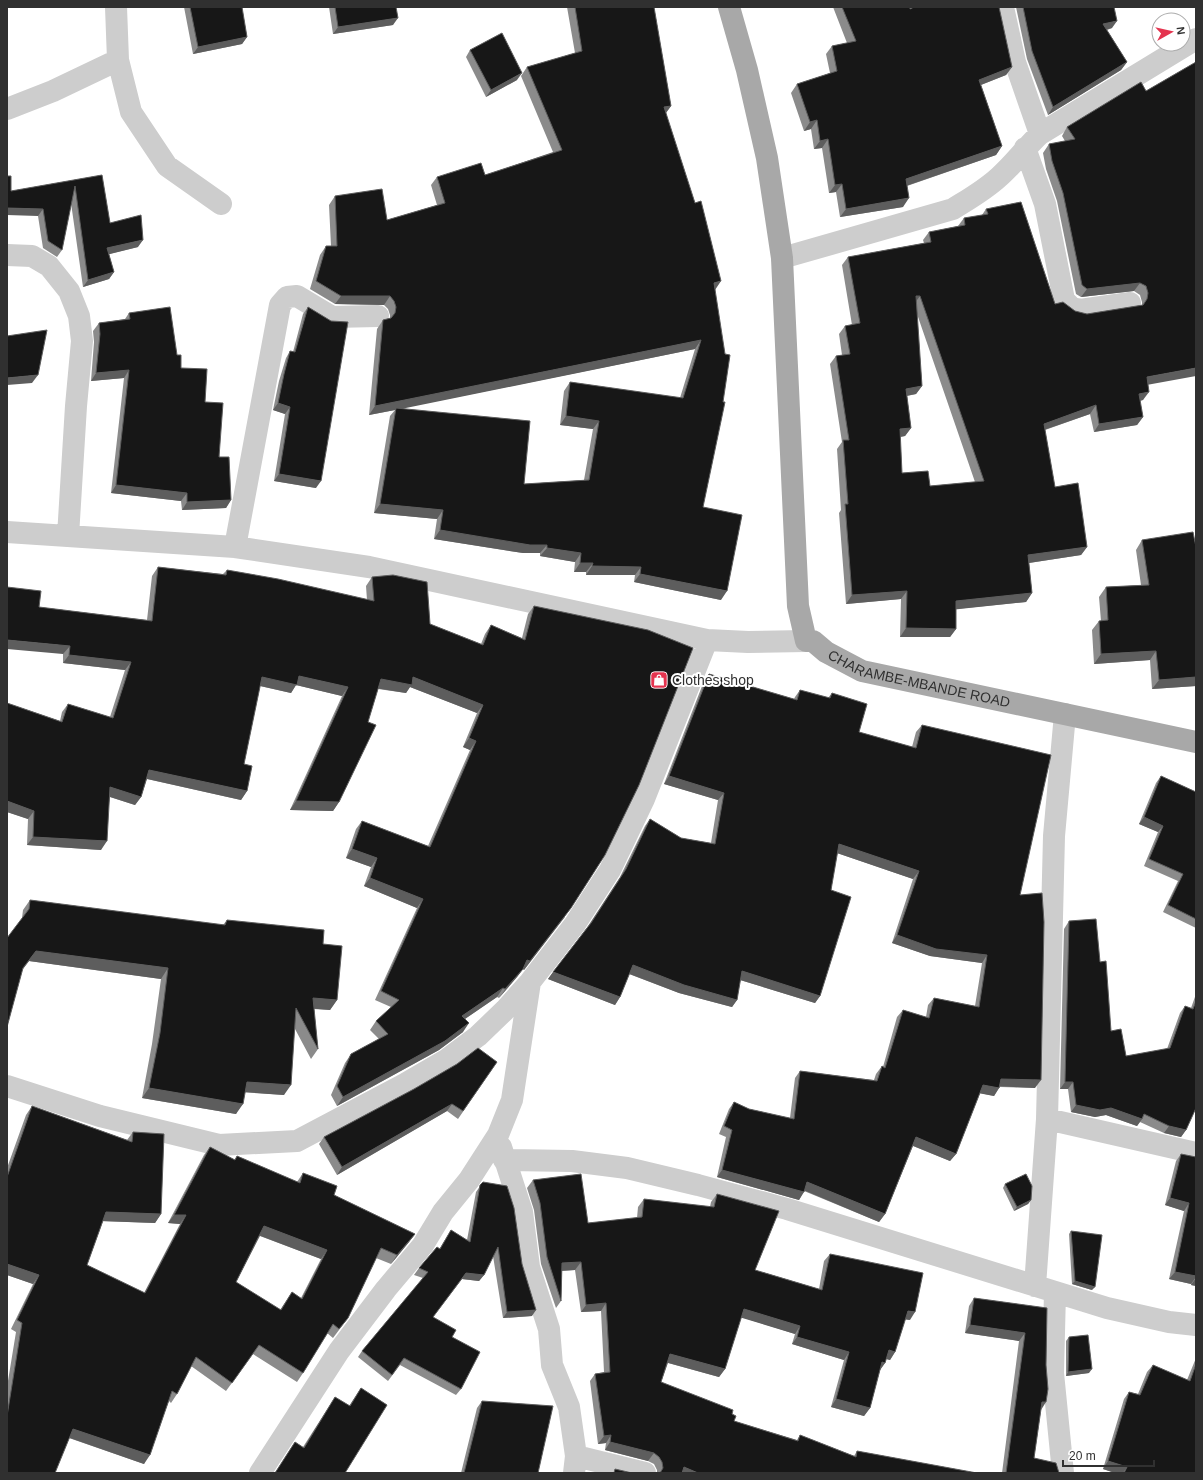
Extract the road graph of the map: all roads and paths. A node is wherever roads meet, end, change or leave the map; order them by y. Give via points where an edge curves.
1 (116, 7) edge
2 (729, 7) edge
3 (1003, 7) edge
4 (1196, 39) edge
5 (118, 60) junction
6 (7, 109) edge
7 (1033, 141) junction
8 (221, 204) dead end
9 (7, 255) edge
10 (782, 258) junction
11 (1130, 302) edge
12 (378, 316) dead end
13 (7, 532) edge
14 (68, 536) junction
15 (235, 547) junction
16 (706, 640) junction
17 (806, 641) junction
18 (1065, 714) junction
19 (1196, 742) edge
20 (530, 982) junction
21 (7, 1086) edge
22 (1047, 1119) junction
23 (498, 1135) junction
24 (1196, 1153) edge
25 (504, 1160) junction
26 (1045, 1289) junction
27 (1196, 1325) edge
28 (575, 1465) edge
29 (260, 1473) edge
30 (645, 1473) edge
31 (1063, 1473) edge

1 - 5 street
2 - 10 main road via 747,70 767,158
3 - 7 street
4 - 7 street
5 - 6 street via 54,91
5 - 8 street via 131,112 167,166
7 - 10 street via 1000,176 978,194 953,209
7 - 11 street via 1064,300 1072,308 1080,310
9 - 14 street via 32,256 49,266 69,291 79,316 82,341
10 - 17 main road via 798,606
12 - 15 street via 332,317 297,296 287,297 280,305
13 - 14 street
14 - 15 street
15 - 16 street via 369,567
16 - 17 street
16 - 20 street via 644,799 610,870 575,924
17 - 18 main road, CHARAMBE-MBANDE ROAD via 814,641 826,652 862,671
18 - 19 main road, CHARAMBE-MBANDE ROAD
18 - 22 street via 1054,836
20 - 21 street via 483,1031 446,1060 297,1141 219,1145 100,1116
20 - 23 street via 512,1100
22 - 24 street
22 - 26 street
23 - 25 street
23 - 29 street via 423,1245 386,1288 340,1351
25 - 26 street via 572,1161 627,1168 787,1209
25 - 28 street via 522,1212 529,1267 549,1329 552,1365 569,1406
26 - 27 street via 1107,1308 1169,1322
26 - 31 street
28 - 30 street

